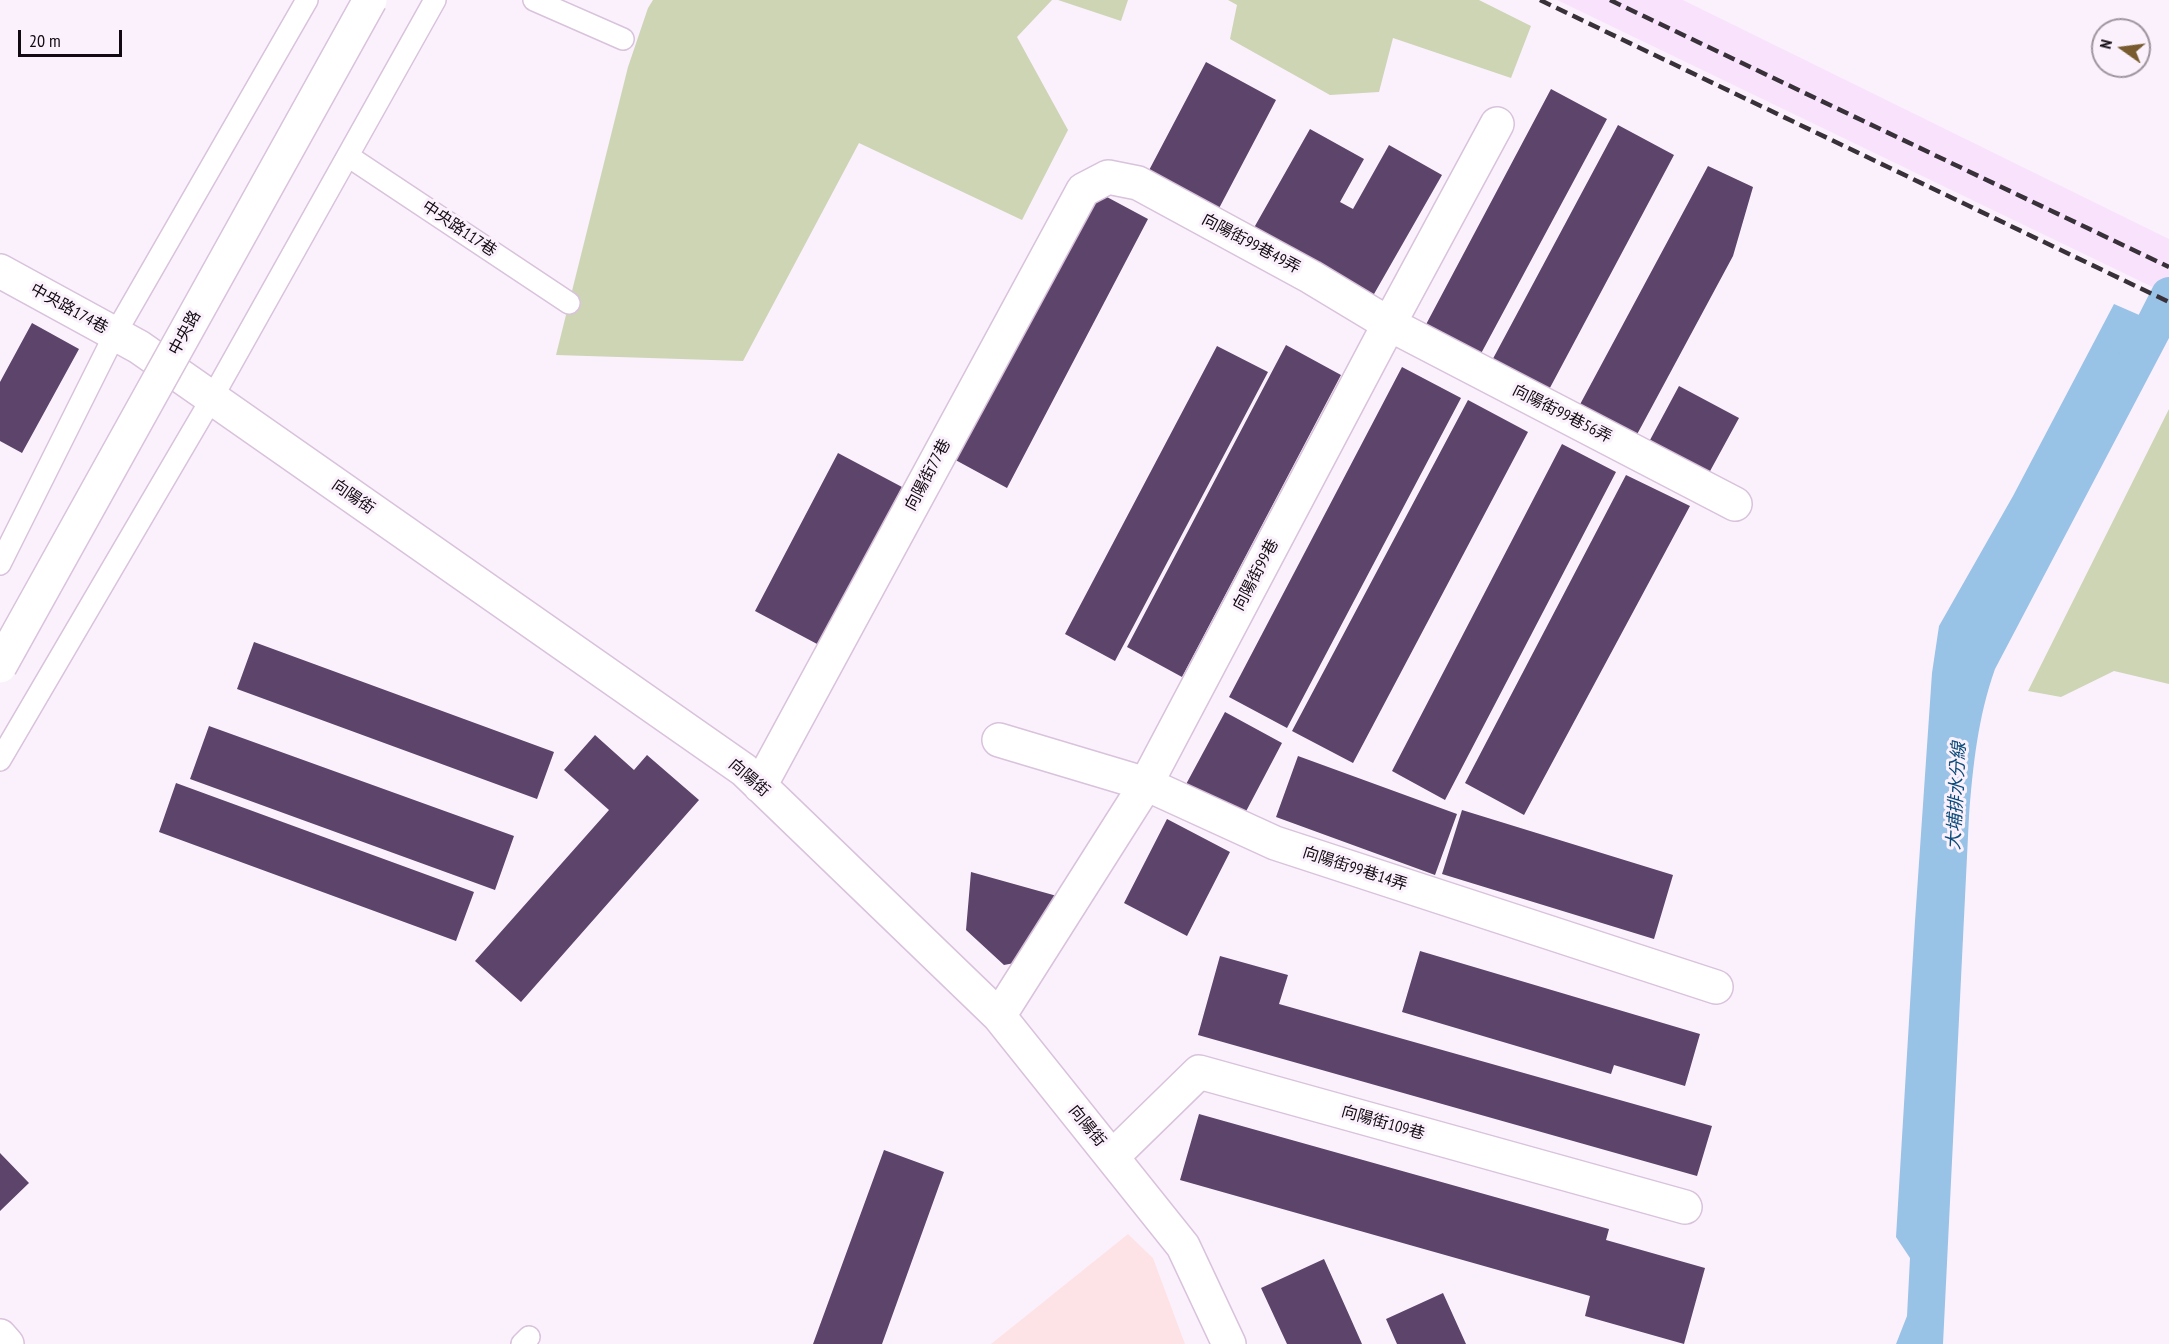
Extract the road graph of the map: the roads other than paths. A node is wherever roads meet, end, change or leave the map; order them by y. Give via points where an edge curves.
1 (307, 0) edge
2 (370, 0) edge
3 (435, 0) edge
4 (534, 0) edge
5 (623, 39) dead end
6 (1497, 124) dead end
7 (348, 156) junction
8 (1108, 177) joint
9 (0, 271) edge
10 (569, 303) dead end
11 (1389, 324) junction
12 (127, 340) junction
13 (212, 398) junction
14 (1736, 504) dead end
15 (0, 564) edge
16 (0, 666) edge
17 (999, 740) dead end
18 (0, 760) edge
19 (1146, 784) junction
20 (760, 786) junction
21 (1716, 987) dead end
22 (999, 1016) junction
23 (1112, 1157) junction
24 (1686, 1207) dead end
25 (0, 1336) edge
26 (7, 1344) edge
27 (1229, 1344) edge

1 - 12 lane
2 - 16 street, 中央路, bridge
3 - 7 lane
4 - 5 lane
6 - 11 street, 向陽街99巷
7 - 10 lane, 中央路117巷
7 - 13 lane
8 - 11 street, 向陽街99巷49弄 via 1138,183
8 - 20 street, 向陽街77巷 via 1083,190
9 - 12 street, 中央路174巷
11 - 14 street, 向陽街99巷56弄
11 - 19 street, 向陽街99巷
12 - 13 street, 向陽街
12 - 15 lane
13 - 18 lane
13 - 20 street, 向陽街 via 744,770
17 - 19 street, 向陽街99巷14弄
19 - 21 street, 向陽街99巷14弄 via 1275,843
19 - 22 street, 向陽街99巷
20 - 22 street, 向陽街
22 - 23 street, 向陽街
23 - 24 street, 向陽街109巷 via 1198,1072
23 - 27 street, 向陽街 via 1183,1246
25 - 26 street

